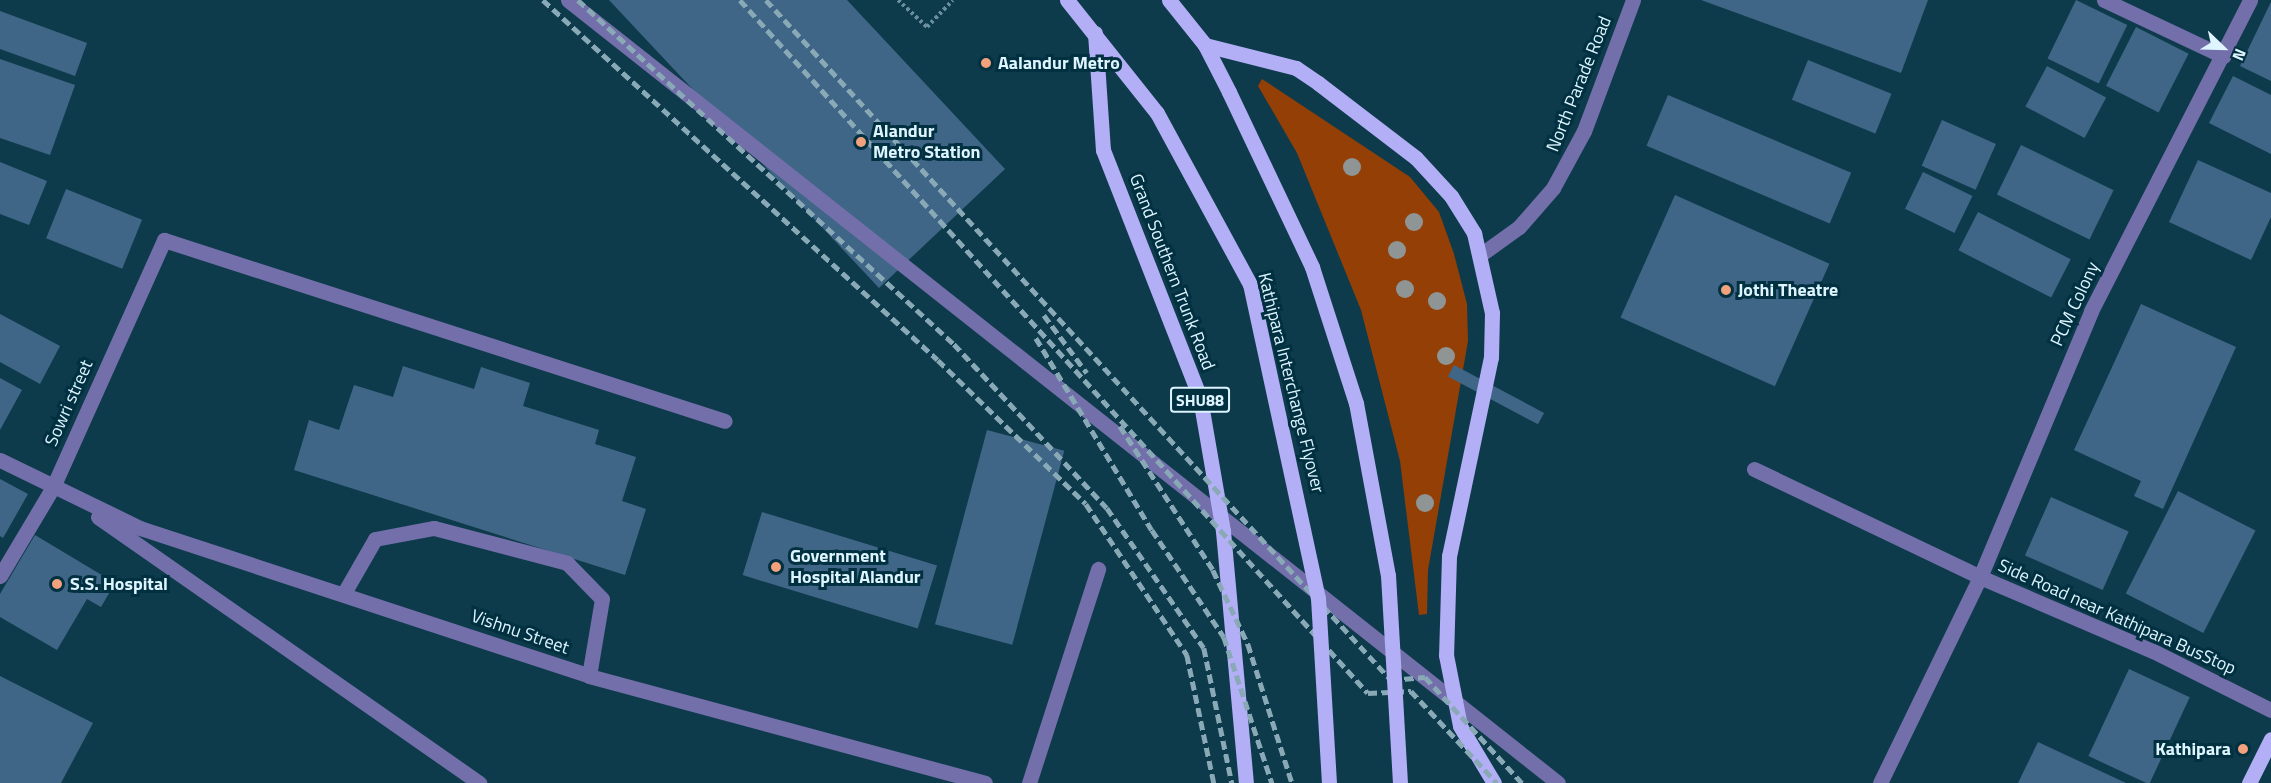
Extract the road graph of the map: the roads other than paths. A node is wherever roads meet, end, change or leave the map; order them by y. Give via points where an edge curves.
1 (568, 0) edge
2 (1067, 0) edge
3 (1169, 0) edge
4 (1633, 0) edge
5 (2104, 0) edge
6 (2250, 0) edge
7 (2134, 6) edge
8 (1095, 33) junction
9 (1205, 45) junction
10 (2223, 56) junction
11 (1480, 255) junction
12 (725, 421) dead end
13 (0, 448) edge
14 (0, 460) edge
15 (1754, 469) dead end
16 (53, 487) junction
17 (1098, 569) dead end
18 (0, 576) edge
19 (1980, 577) junction
20 (344, 593) junction
21 (589, 676) junction
22 (2271, 710) edge
23 (2271, 739) edge
24 (479, 783) edge
25 (985, 783) edge
26 (1029, 783) edge
27 (1246, 783) edge
28 (1329, 783) edge
29 (1400, 783) edge
30 (1494, 783) edge
31 (1558, 783) edge
32 (1880, 783) edge
33 (2249, 783) edge

1 - 31 street
2 - 8 main road
3 - 9 main road
4 - 11 street, North Parade Road via 1584,131 1553,188 1519,227
5 - 7 street
6 - 10 street, PCM Colony
7 - 10 street
8 - 27 main road, Grand Southern Trunk Road / SHU88 via 1103,150 1200,398 1223,531
8 - 28 main road, Kathipara Interchange Flyover, bridge via 1157,113 1250,284 1318,598
9 - 11 main road via 1296,68 1326,89 1430,173 1474,232
9 - 29 main road, bridge via 1312,267 1356,403 1388,575
10 - 19 street, PCM Colony via 2091,311
11 - 30 main road via 1492,313 1491,357 1449,556 1446,655 1460,726
12 - 16 street, Sowri street via 164,240
13 - 24 street
14 - 16 street, Vishnu Street
15 - 19 street, Side Road near Kathipara BusStop
16 - 18 street, Sowri street
16 - 20 street, Vishnu Street via 140,528
17 - 26 street
19 - 22 street, Side Road near Kathipara BusStop via 2153,651
19 - 32 street, PCM Colony
20 - 21 street, Vishnu Street
20 - 21 street via 375,539 434,528 567,563 602,599
21 - 25 street, Vishnu Street
23 - 33 main road

